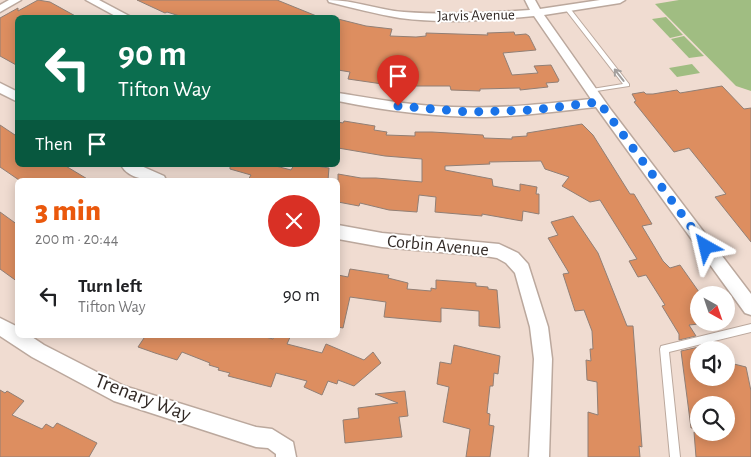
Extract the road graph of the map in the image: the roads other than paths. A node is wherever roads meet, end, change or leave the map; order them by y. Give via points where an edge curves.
1 (16, 0) edge
2 (91, 0) edge
3 (333, 0) edge
4 (530, 0) edge
5 (620, 0) edge
6 (369, 5) edge
7 (567, 8) junction
8 (0, 9) edge
9 (537, 13) junction
10 (122, 15) edge
11 (0, 87) edge
12 (15, 96) edge
13 (340, 97) edge
14 (596, 97) junction
15 (131, 167) edge
16 (154, 178) edge
17 (340, 232) edge
18 (751, 307) edge
19 (0, 326) edge
20 (751, 328) edge
21 (15, 336) edge
22 (18, 338) edge
23 (286, 457) edge
24 (539, 457) edge
25 (675, 457) edge

1 - 8 street
2 - 10 street
3 - 6 street, Jarvis Avenue
4 - 9 street
5 - 7 street, Jarvis Avenue
6 - 9 street, Jarvis Avenue via 402,15 468,18
7 - 9 street, Jarvis Avenue
14 -> 7 lane via 627,85
9 - 14 street
11 - 12 street
13 - 14 street via 381,105 469,112 532,110
14 - 18 street
15 - 16 street
17 - 24 street, Corbin Avenue via 382,240 499,251 522,269 539,327 543,359
19 - 21 street, Trenary Way
20 - 25 lane via 664,348
22 - 23 street, Trenary Way via 121,394 256,437 272,439 286,449

